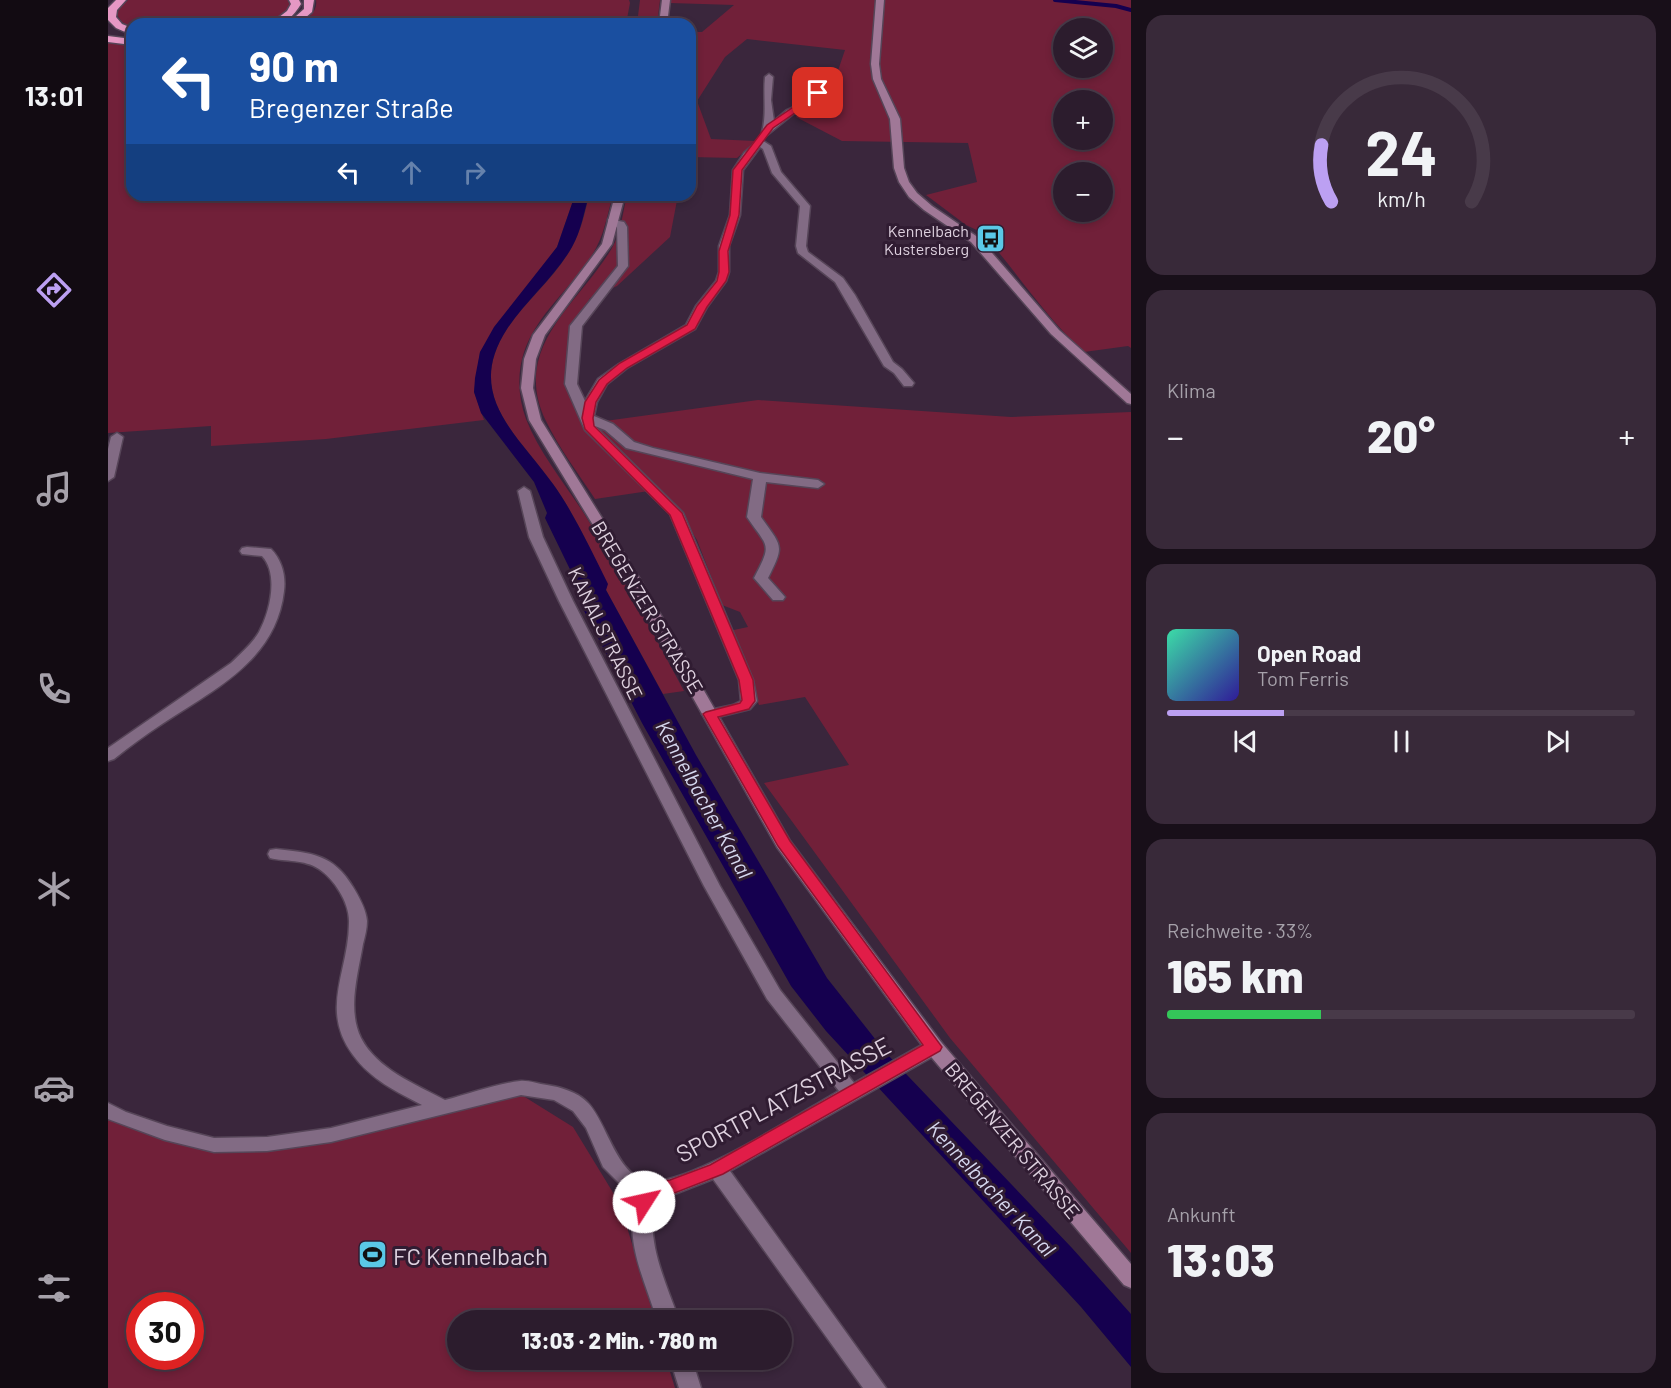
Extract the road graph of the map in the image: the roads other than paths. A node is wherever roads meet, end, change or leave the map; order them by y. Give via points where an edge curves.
1 (121, 0) edge
2 (294, 0) edge
3 (309, 0) edge
4 (666, 0) edge
5 (880, 0) edge
6 (283, 18) edge
7 (299, 18) edge
8 (664, 18) edge
9 (126, 29) edge
10 (109, 39) edge
11 (126, 41) edge
12 (769, 76) dead end
13 (817, 76) dead end
14 (770, 127) junction
15 (760, 142) junction
16 (618, 201) edge
17 (612, 221) junction
18 (908, 383) dead end
19 (1131, 400) edge
20 (587, 418) junction
21 (117, 437) dead end
22 (108, 477) edge
23 (760, 477) junction
24 (818, 484) dead end
25 (524, 490) dead end
26 (247, 551) dead end
27 (778, 597) dead end
28 (710, 714) junction
29 (108, 756) edge
30 (276, 854) dead end
31 (934, 1047) junction
32 (857, 1090) junction
33 (444, 1108) junction
34 (108, 1110) edge
35 (717, 1170) junction
36 (648, 1189) junction
37 (1131, 1279) edge
38 (665, 1310) edge
39 (684, 1370) edge
40 (690, 1388) edge
41 (875, 1388) edge

1 - 9 highway via 112,9 111,17
2 - 6 highway via 294,11
3 - 7 highway via 309,10
4 - 8 main road
5 - 19 main road via 874,64 895,119 898,168 904,182 928,208 975,240 1055,332
10 - 11 highway
12 - 14 street
13 - 14 street via 817,99
14 - 15 street
15 - 18 street via 768,147 769,165 774,173 805,206 803,253 839,280 888,364
15 - 20 street via 738,170 735,215 723,251 722,281 691,327 602,382
16 - 17 main road, BREGENZER STRASSE
17 - 20 street via 622,227 623,266 576,326 571,384
17 - 28 main road, BREGENZER STRASSE via 607,244 539,335 530,359 527,388 535,420
20 - 23 street via 609,427 630,445
20 - 28 street via 589,427 676,513 746,680 745,706
21 - 22 street
23 - 24 street
23 - 27 street via 754,517 773,544 774,552 760,578
25 - 32 street, KANALSTRASSE via 536,537 566,601 712,886 772,994
26 - 29 street via 266,552 275,566 278,603 263,636 248,656 220,680
28 - 31 main road, BREGENZER STRASSE via 783,843
30 - 33 street via 317,861 343,883 358,919 345,1000 352,1038 390,1079
31 - 32 street, SPORTPLATZSTRASSE
31 - 37 main road, BREGENZER STRASSE
32 - 35 street, SPORTPLATZSTRASSE
33 - 34 street via 331,1135 225,1145 165,1133
33 - 36 street via 521,1088 558,1094 579,1106 594,1125 610,1162 628,1180
35 - 36 street, SPORTPLATZSTRASSE via 672,1187
35 - 41 street
36 - 38 street via 641,1214 643,1246
39 - 40 street

